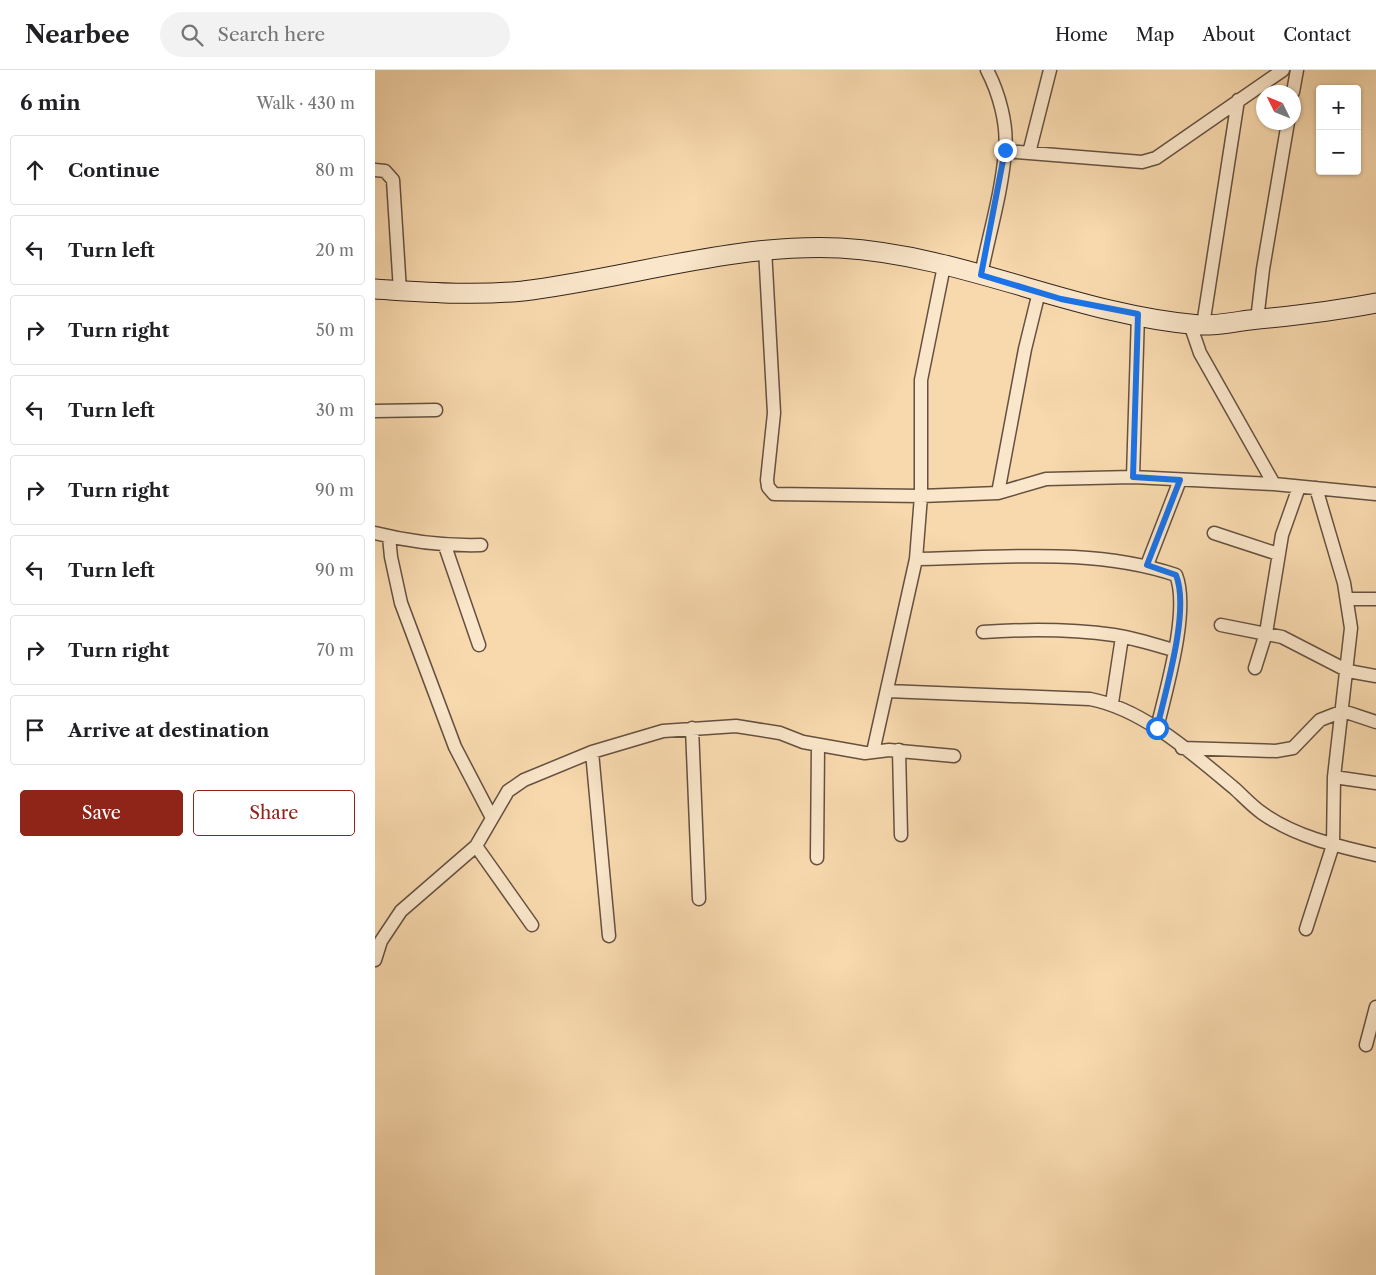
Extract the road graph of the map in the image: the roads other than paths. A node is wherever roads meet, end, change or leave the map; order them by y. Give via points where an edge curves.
1 (987, 70) edge
2 (1050, 70) edge
3 (1283, 70) edge
4 (1297, 70) edge
5 (1294, 85) edge
6 (1238, 100) junction
7 (1287, 130) edge
8 (1005, 150) junction
9 (1029, 152) junction
10 (375, 170) edge
11 (765, 249) junction
12 (944, 266) junction
13 (981, 275) junction
14 (375, 290) edge
15 (400, 291) junction
16 (1039, 292) junction
17 (1376, 304) edge
18 (1138, 314) junction
19 (1257, 320) junction
20 (1196, 324) junction
21 (436, 410) dead end
22 (375, 411) edge
23 (1133, 477) junction
24 (1180, 480) junction
25 (1274, 484) junction
26 (1299, 487) junction
27 (1316, 488) junction
28 (998, 492) junction
29 (1376, 494) edge
30 (921, 496) junction
31 (1214, 533) dead end
32 (375, 534) edge
33 (389, 537) junction
34 (481, 545) dead end
35 (445, 546) junction
36 (1278, 554) junction
37 (916, 560) junction
38 (1147, 565) junction
39 (1347, 598) junction
40 (1376, 599) edge
41 (1221, 625) dead end
42 (983, 632) dead end
43 (1266, 633) junction
44 (1122, 637) junction
45 (479, 645) dead end
46 (1175, 650) junction
47 (1255, 668) dead end
48 (1347, 671) junction
49 (1376, 676) edge
50 (887, 690) junction
51 (1112, 703) junction
52 (1343, 711) junction
53 (1376, 722) edge
54 (692, 728) junction
55 (1157, 728) junction
56 (818, 745) junction
57 (1182, 748) junction
58 (899, 750) junction
59 (592, 752) junction
60 (873, 752) junction
61 (954, 756) dead end
62 (1334, 777) junction
63 (1376, 783) edge
64 (491, 816) junction
65 (901, 835) dead end
66 (1333, 844) junction
67 (476, 846) junction
68 (1376, 855) edge
69 (817, 858) dead end
70 (699, 900) dead end
71 (532, 925) dead end
72 (1306, 929) dead end
73 (609, 936) dead end
74 (375, 960) edge
75 (1376, 1007) edge
76 (1366, 1045) dead end

1 - 8 street via 994,83 1004,127
2 - 9 street
3 - 6 street
4 - 5 street
6 - 9 street via 1156,158 1142,162
6 - 20 street
7 - 19 street
8 - 9 street
8 - 13 street
10 - 15 street via 385,171 393,180
11 - 12 main road via 840,248 891,253
11 - 15 main road via 521,291 454,294
11 - 30 street via 774,413 768,488 774,494
12 - 13 main road
12 - 30 street via 921,380
13 - 16 main road
14 - 15 main road
16 - 18 main road
16 - 28 street
17 - 19 main road
18 - 20 main road
18 - 23 street
19 - 20 main road
20 - 25 street via 1200,353
21 - 22 street
23 - 24 street
23 - 28 street via 1046,480
24 - 25 street
24 - 38 street
25 - 26 street
26 - 27 street
26 - 36 street
27 - 29 street
27 - 39 street
28 - 30 street
30 - 37 street
31 - 36 street
32 - 33 street
33 - 35 street
33 - 64 street via 401,603 455,747
34 - 35 street
35 - 45 street
36 - 43 street
37 - 38 street via 1050,556
37 - 50 street
38 - 46 street via 1176,575 1180,584
39 - 40 street
39 - 48 street via 1351,628
41 - 43 street
42 - 44 street via 1024,629 1093,632
43 - 47 street
43 - 48 street via 1282,637
44 - 46 street
44 - 51 street
46 - 55 street
48 - 49 street
48 - 52 street
50 - 51 street via 1090,698
50 - 60 street
51 - 55 street
52 - 53 street
52 - 57 street via 1320,720 1293,748 1276,751
52 - 62 street
54 - 56 street via 736,726
54 - 59 street via 663,731
54 - 70 street
55 - 57 street
56 - 60 street
56 - 69 street
57 - 66 street via 1263,814 1297,832
58 - 60 street
58 - 61 street
58 - 65 street
59 - 64 street via 524,780 508,791
59 - 73 street
62 - 63 street
62 - 66 street
64 - 67 street
66 - 68 street
66 - 72 street
67 - 71 street
67 - 74 street via 401,911 381,941
75 - 76 street

